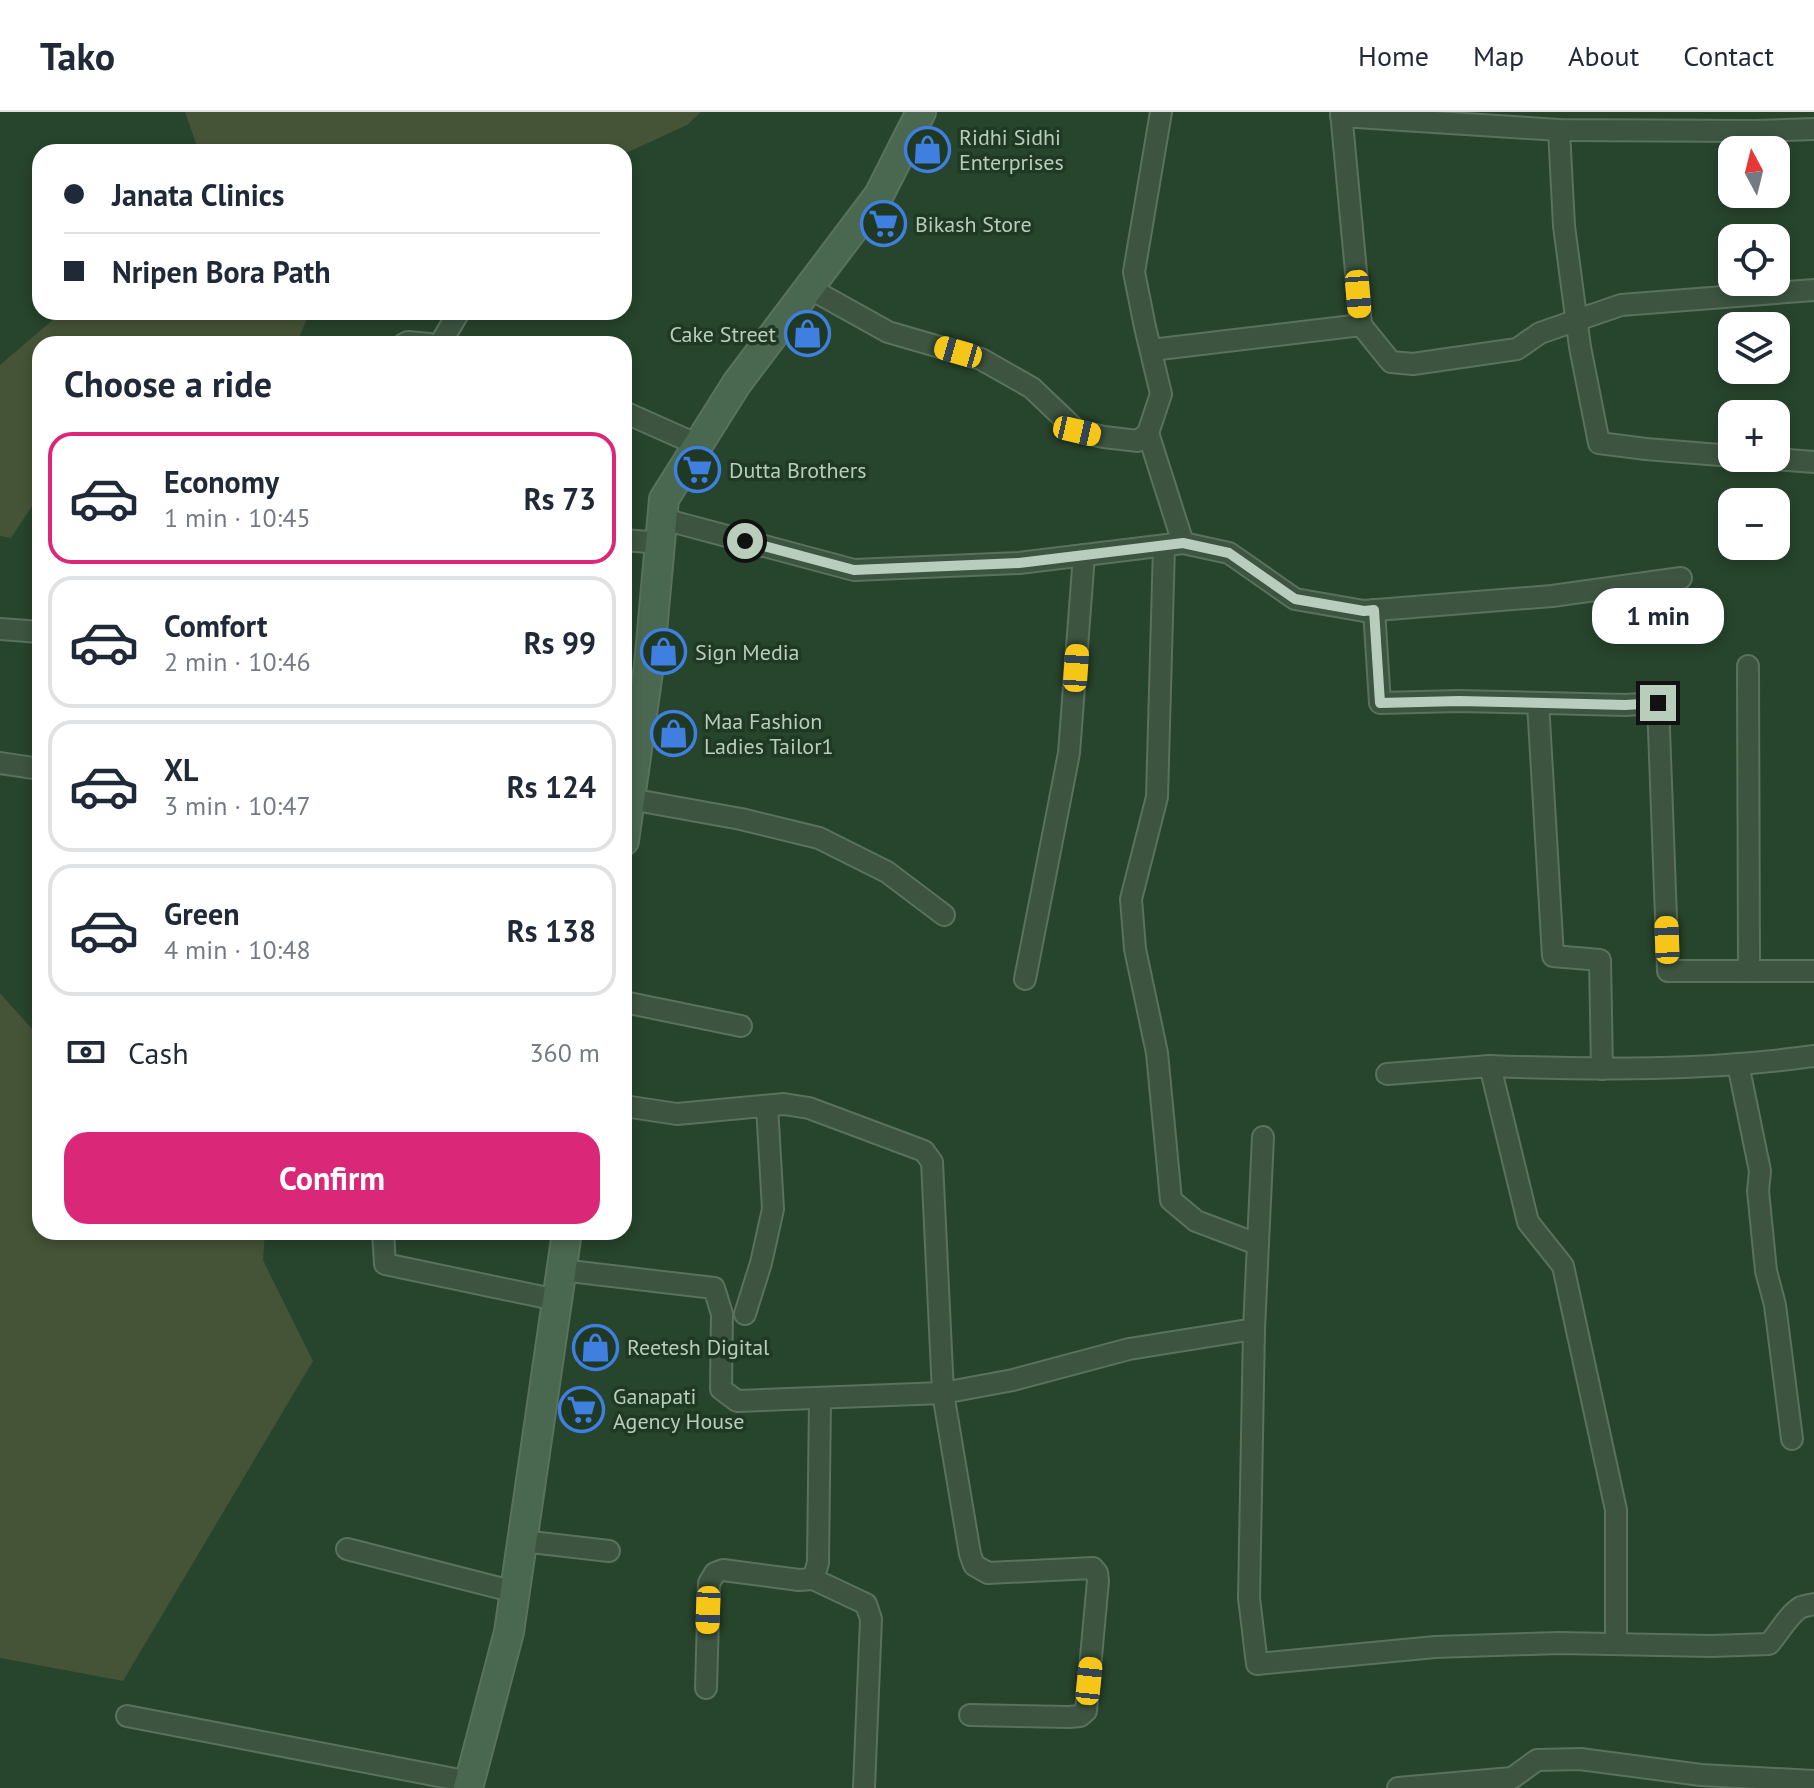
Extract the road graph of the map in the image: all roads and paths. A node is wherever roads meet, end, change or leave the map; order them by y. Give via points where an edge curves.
1 (921, 112) edge
2 (1161, 112) edge
3 (1341, 114) edge
4 (1719, 122) edge
5 (1814, 129) edge
6 (1559, 130) junction
7 (809, 288) junction
8 (1814, 290) edge
9 (1577, 320) junction
10 (1361, 325) junction
11 (1151, 350) junction
12 (632, 416) edge
13 (1148, 433) junction
14 (698, 445) junction
15 (1718, 455) edge
16 (1790, 460) edge
17 (1814, 462) edge
18 (661, 531) junction
19 (632, 538) edge
20 (1174, 544) junction
21 (1084, 555) junction
22 (1681, 578) dead end
23 (1374, 610) junction
24 (0, 629) edge
25 (32, 631) edge
26 (1748, 666) dead end
27 (1538, 703) junction
28 (0, 763) edge
29 (32, 768) edge
30 (632, 785) edge
31 (632, 799) edge
32 (944, 915) dead end
33 (1749, 971) junction
34 (1814, 971) edge
35 (1025, 979) dead end
36 (632, 1004) edge
37 (741, 1026) dead end
38 (1814, 1056) edge
39 (1738, 1064) junction
40 (1490, 1066) junction
41 (1602, 1069) junction
42 (1387, 1074) dead end
43 (767, 1106) junction
44 (632, 1107) edge
45 (1263, 1137) dead end
46 (384, 1240) edge
47 (566, 1240) edge
48 (1257, 1244) junction
49 (561, 1270) junction
50 (557, 1300) junction
51 (745, 1314) dead end
52 (1254, 1329) junction
53 (943, 1393) junction
54 (820, 1399) junction
55 (1792, 1439) dead end
56 (522, 1541) junction
57 (347, 1549) dead end
58 (609, 1551) dead end
59 (813, 1579) junction
60 (515, 1592) junction
61 (1814, 1604) edge
62 (1616, 1644) junction
63 (706, 1688) dead end
64 (970, 1715) dead end
65 (127, 1716) dead end
66 (1814, 1781) edge
67 (469, 1785) edge
68 (864, 1788) edge
69 (1398, 1788) edge

1 - 7 main road via 879,195
2 - 11 street via 1134,272
3 - 6 street
3 - 10 street
4 - 5 street
4 - 6 street
6 - 9 street via 1564,226
7 - 13 street via 888,332 981,359 1032,388 1077,431 1138,441
7 - 14 main road
8 - 9 street via 1621,305
9 - 10 street via 1540,333 1517,349 1413,364 1391,362
9 - 15 street via 1599,443
10 - 11 street
11 - 13 street via 1161,394
12 - 14 street
13 - 20 street
14 - 18 main road via 664,499
16 - 17 street
18 - 19 street
18 - 21 street via 854,570
18 - 30 main road
20 - 21 street
20 - 23 street via 1229,553 1295,599
20 - 48 street via 1157,797 1131,899 1135,949 1157,1053 1171,1200 1196,1221
21 - 35 street via 1069,753
22 - 23 street via 1552,596
23 - 27 street via 1380,703
24 - 25 street
26 - 33 street
27 - 33 street via 1658,703 1668,971
27 - 41 street via 1553,956 1600,960
28 - 29 street
31 - 32 street via 819,838 887,872
33 - 34 street
36 - 37 street
38 - 39 street
39 - 41 street
39 - 55 street via 1760,1171 1766,1271
40 - 41 street
40 - 42 street
40 - 62 street via 1528,1222 1563,1266 1616,1510
43 - 44 street via 677,1114
43 - 51 street via 773,1209
43 - 53 street via 809,1108 924,1151 932,1162
45 - 48 street
46 - 50 street via 385,1264
47 - 49 main road
48 - 52 street
49 - 50 main road
49 - 54 street via 714,1288 722,1314 721,1389 737,1401
50 - 56 main road
52 - 53 street via 1129,1349
52 - 62 street via 1249,1598 1257,1664 1435,1647
53 - 54 street
53 - 64 street via 974,1565 988,1573 1093,1568 1098,1581 1086,1711 1069,1717
54 - 59 street via 818,1563
56 - 58 street
56 - 60 main road
57 - 60 street
59 - 63 street via 715,1573 709,1583
59 - 68 street via 866,1604 871,1619
60 - 67 main road
61 - 62 street via 1801,1607 1769,1644
65 - 67 street
66 - 69 street via 1701,1775 1580,1759 1537,1760 1512,1778

